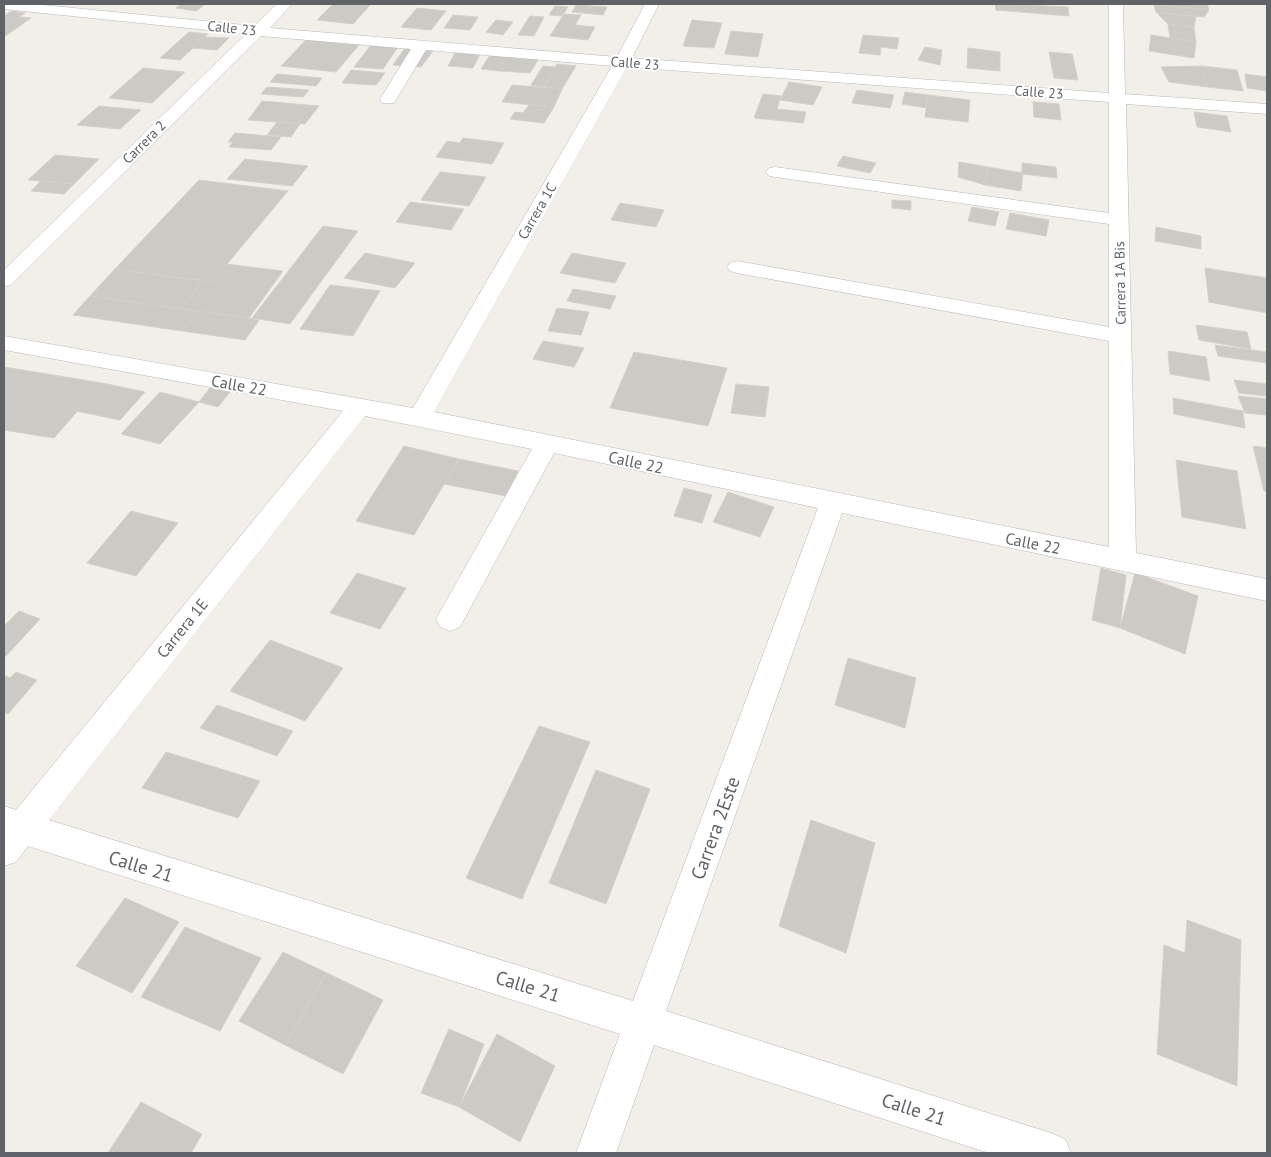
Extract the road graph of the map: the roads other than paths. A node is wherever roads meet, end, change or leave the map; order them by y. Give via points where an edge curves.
1 (285, 4) edge
2 (652, 4) edge
3 (1116, 4) edge
4 (4, 5) edge
5 (258, 30) junction
6 (421, 45) junction
7 (622, 62) junction
8 (1117, 98) junction
9 (388, 99) dead end
10 (1267, 109) edge
11 (775, 172) dead end
12 (1119, 220) junction
13 (737, 267) dead end
14 (4, 281) edge
15 (1120, 336) junction
16 (4, 343) edge
17 (360, 406) junction
18 (419, 417) junction
19 (547, 444) junction
20 (833, 503) junction
21 (1123, 562) junction
22 (1267, 590) edge
23 (450, 619) dead end
24 (10, 834) edge
25 (645, 1023) junction
26 (596, 1153) edge
27 (1050, 1153) edge

1 - 5 street, Carrera 2
2 - 7 street, Carrera 1C
3 - 8 street, Carrera 1A Bis
4 - 5 street, Calle 23
5 - 6 street, Calle 23
5 - 14 street, Carrera 2
6 - 7 street, Calle 23
6 - 9 street
7 - 8 street, Calle 23
7 - 18 street, Carrera 1C
8 - 10 street, Calle 23
8 - 12 street, Carrera 1A Bis
11 - 12 street
12 - 15 street, Carrera 1A Bis
13 - 15 street
15 - 21 street, Carrera 1A Bis
16 - 17 street, Calle 22
17 - 18 street, Calle 22
17 - 24 street, Carrera 1E
18 - 19 street, Calle 22
19 - 20 street, Calle 22
19 - 23 street
20 - 21 street, Calle 22
20 - 25 street, Carrera 2Este
21 - 22 street, Calle 22
24 - 25 street, Calle 21
25 - 26 street, Carrera 2Este
25 - 27 street, Calle 21

